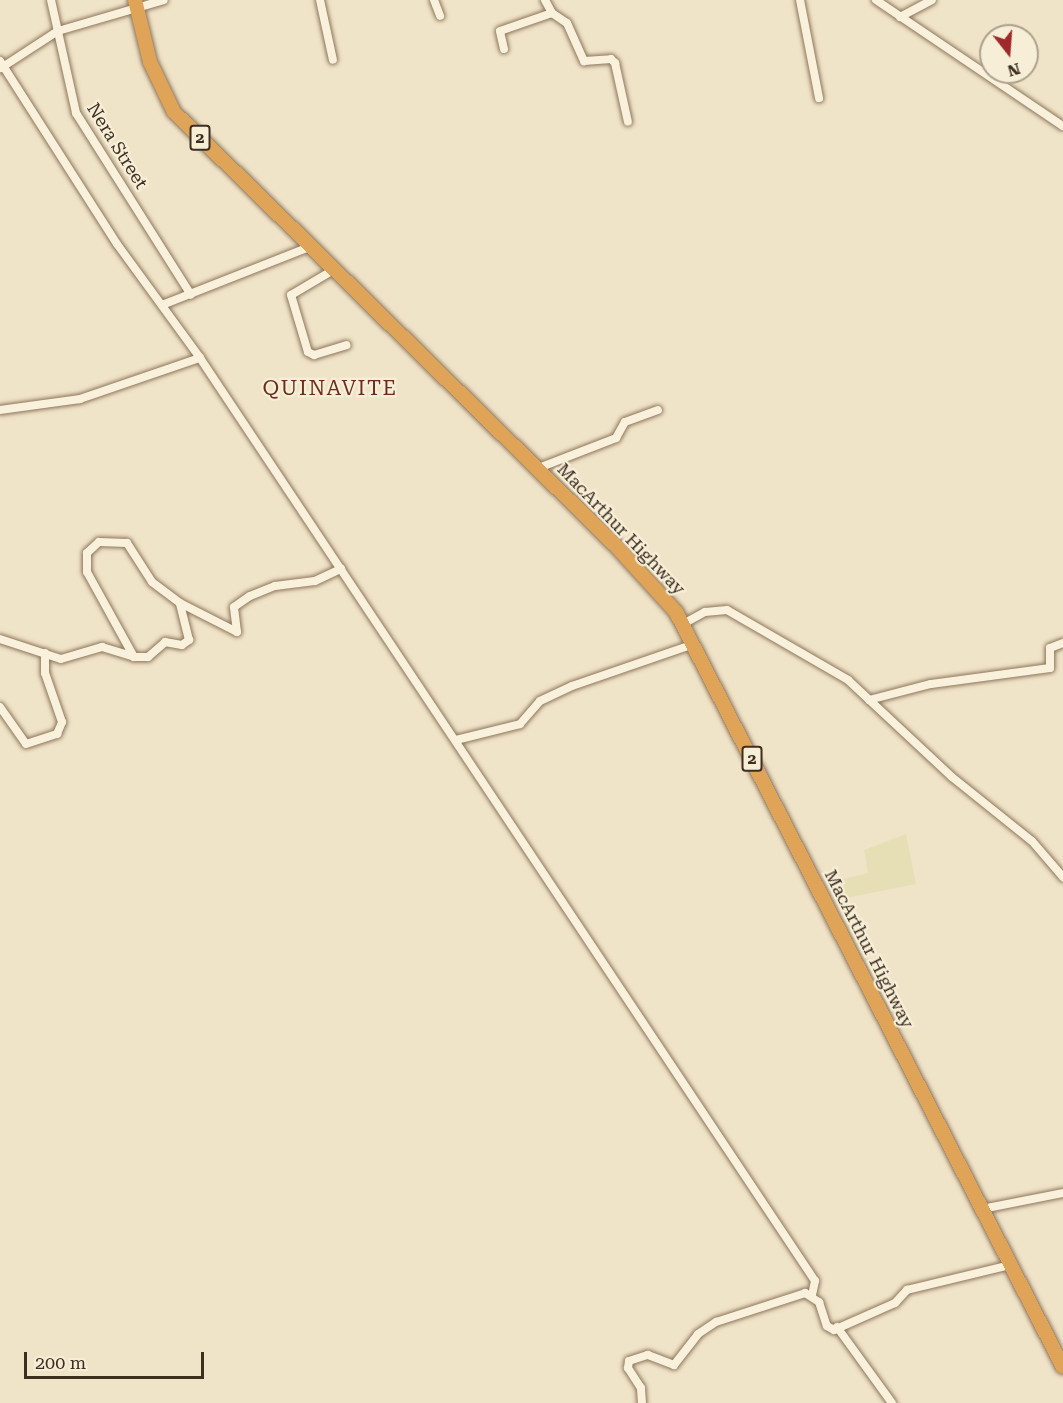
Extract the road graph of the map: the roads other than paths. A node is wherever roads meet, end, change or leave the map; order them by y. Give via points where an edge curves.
1 (51, 0) edge
2 (164, 0) edge
3 (321, 0) edge
4 (434, 0) edge
5 (545, 0) edge
6 (800, 0) edge
7 (876, 0) edge
8 (932, 0) edge
9 (136, 4) edge
10 (552, 14) junction
11 (440, 16) dead end
12 (900, 17) junction
13 (58, 31) junction
14 (504, 49) dead end
15 (333, 60) dead end
16 (1, 65) edge
17 (819, 98) dead end
18 (628, 122) dead end
19 (1060, 124) edge
20 (312, 246) junction
21 (335, 268) junction
22 (191, 295) junction
23 (162, 305) junction
24 (346, 345) dead end
25 (200, 358) junction
26 (0, 410) edge
27 (658, 410) dead end
28 (537, 469) junction
29 (341, 569) junction
30 (180, 603) junction
31 (683, 624) junction
32 (0, 639) edge
33 (1063, 643) edge
34 (694, 644) junction
35 (45, 653) junction
36 (134, 657) junction
37 (869, 700) junction
38 (0, 707) edge
39 (456, 740) junction
40 (1063, 878) edge
41 (1063, 1193) edge
42 (982, 1209) junction
43 (1010, 1265) junction
44 (812, 1295) junction
45 (837, 1328) junction
46 (1063, 1367) edge
47 (642, 1403) edge
48 (892, 1403) edge

1 - 13 street, Nera Street
2 - 9 street
3 - 15 street
4 - 11 street
5 - 10 street
6 - 17 street
7 - 12 street
8 - 12 street
9 - 13 street
9 - 20 highway, MacArthur Highway / 2 via 150,62 174,112
10 - 14 street via 500,31
10 - 18 street via 567,22 584,61 611,59 615,63
12 - 19 street
13 - 16 street
13 - 22 street, Nera Street via 79,120
16 - 23 street via 117,244
20 - 21 highway, MacArthur Highway / 2
20 - 22 street
21 - 24 street via 291,295 308,352 314,355
21 - 28 highway, MacArthur Highway / 2
22 - 23 street
23 - 25 street
25 - 26 street via 80,399
25 - 29 street
27 - 28 street via 623,423 620,436
28 - 31 highway, MacArthur Highway / 2 via 633,564
29 - 30 street via 315,581 275,586 250,596 234,607 238,632
29 - 39 street
30 - 36 street via 189,640 182,645 165,642 153,655
30 - 36 street via 152,582 127,543 110,540 91,547 89,580
31 - 34 highway, MacArthur Highway / 2
31 - 37 street via 705,612 727,610 848,680
32 - 35 street
33 - 37 street via 1050,648 1050,668 932,684
34 - 39 street via 572,686 540,701 520,724
34 - 42 highway, MacArthur Highway / 2
35 - 36 street via 69,659 102,647
35 - 38 street via 45,673 62,722 57,734 26,744
37 - 40 street via 952,777 1032,841
39 - 44 street via 815,1281
41 - 42 street
42 - 43 highway, MacArthur Highway / 2
43 - 45 street via 908,1290 894,1304
43 - 46 highway, MacArthur Highway / 2
44 - 45 street via 819,1302 827,1326
44 - 47 street via 801,1293 706,1326 674,1365 648,1354 631,1359 628,1366 641,1388
45 - 48 street

